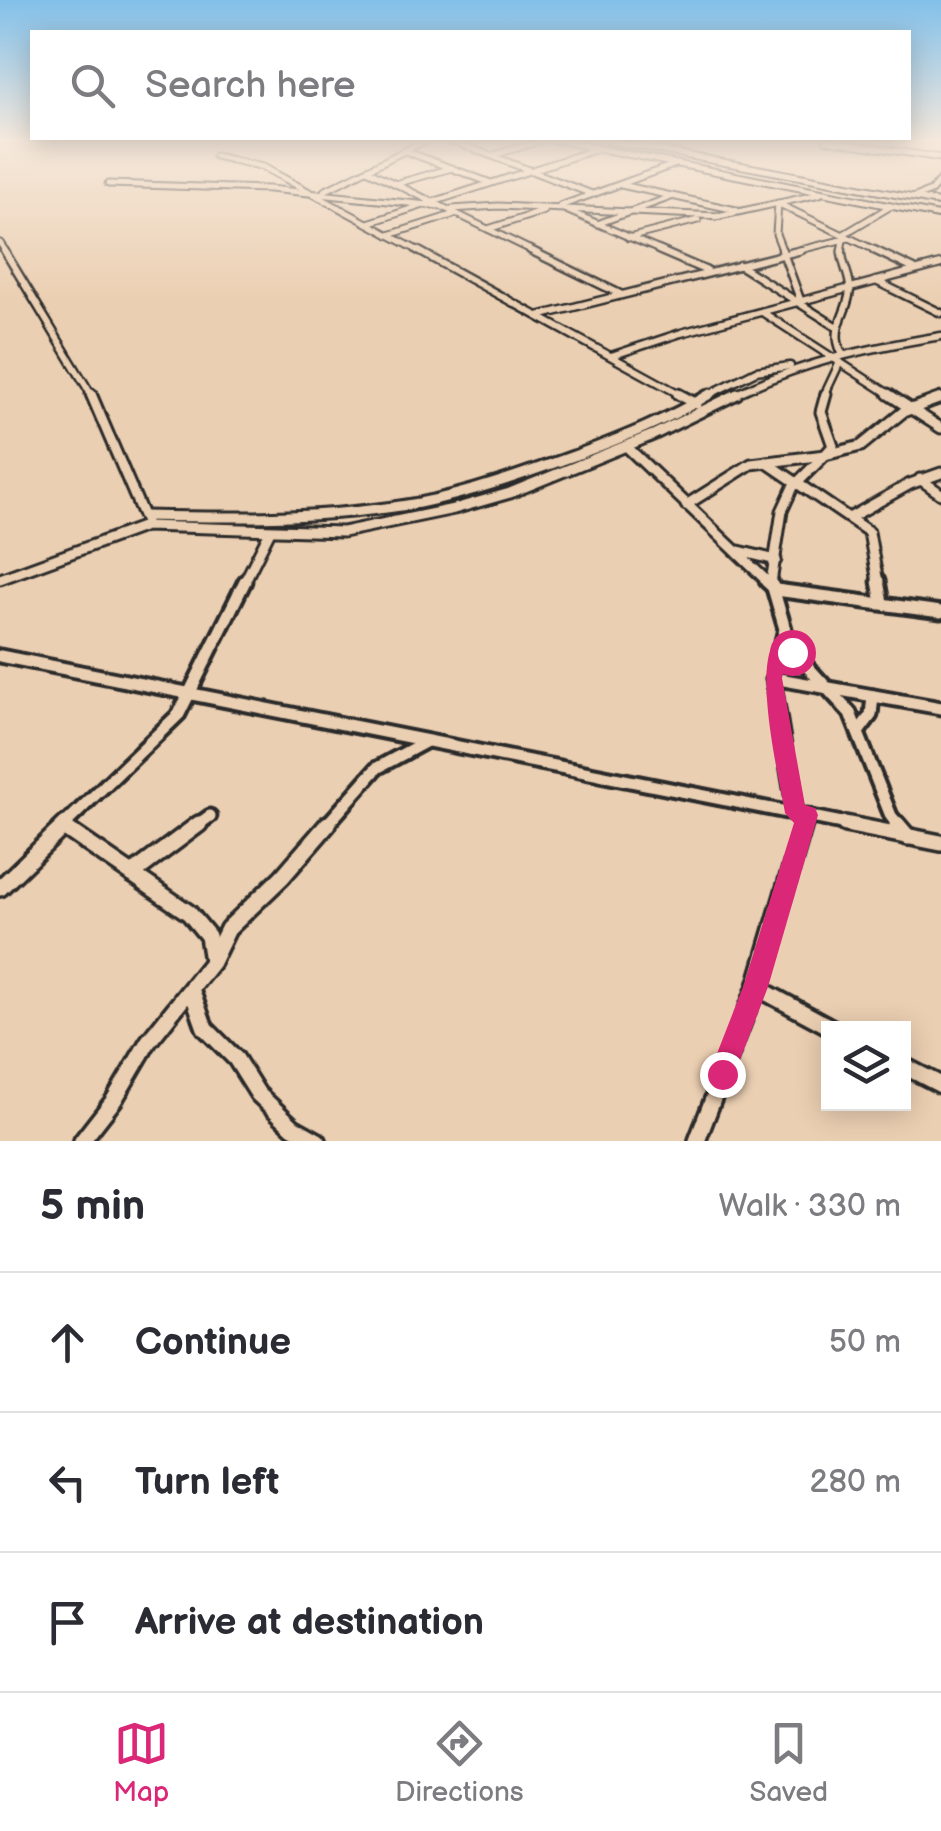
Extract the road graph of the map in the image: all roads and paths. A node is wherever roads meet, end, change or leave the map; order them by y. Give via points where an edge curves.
1 (316, 193) edge
2 (318, 193) edge
3 (413, 193) edge
4 (465, 193) edge
5 (588, 193) edge
6 (597, 193) edge
7 (659, 193) edge
8 (825, 193) edge
9 (827, 193) edge
10 (888, 193) edge
11 (925, 193) edge
12 (592, 195) junction
13 (672, 196) junction
14 (913, 198) junction
15 (941, 202) edge
16 (778, 204) junction
17 (435, 205) junction
18 (892, 206) junction
19 (558, 208) junction
20 (624, 212) junction
21 (743, 212) junction
22 (455, 214) junction
23 (720, 216) junction
24 (941, 216) edge
25 (368, 224) junction
26 (596, 224) junction
27 (488, 230) junction
28 (389, 235) junction
29 (628, 238) junction
30 (845, 238) junction
31 (0, 243) edge
32 (782, 254) junction
33 (740, 264) junction
34 (941, 264) edge
35 (915, 270) junction
36 (708, 272) junction
37 (876, 280) junction
38 (850, 289) junction
39 (621, 294) junction
40 (800, 302) junction
41 (762, 312) junction
42 (941, 313) edge
43 (537, 316) junction
44 (837, 327) junction
45 (941, 336) edge
46 (611, 356) junction
47 (837, 357) junction
48 (941, 398) edge
49 (701, 406) junction
50 (911, 409) junction
51 (941, 428) edge
52 (626, 446) junction
53 (824, 455) junction
54 (765, 461) junction
55 (941, 473) edge
56 (920, 480) junction
57 (798, 482) junction
58 (941, 494) edge
59 (686, 505) junction
60 (851, 517) junction
61 (145, 521) junction
62 (270, 531) junction
63 (738, 550) junction
64 (776, 560) junction
65 (0, 580) edge
66 (776, 590) junction
67 (882, 603) junction
68 (941, 612) edge
69 (783, 640) junction
70 (0, 656) edge
71 (773, 678) junction
72 (826, 687) junction
73 (192, 694) junction
74 (873, 696) junction
75 (941, 708) edge
76 (859, 731) junction
77 (426, 742) junction
78 (801, 814) junction
79 (210, 816) dead end
80 (65, 828) junction
81 (908, 837) junction
82 (941, 843) edge
83 (132, 874) junction
84 (0, 888) edge
85 (212, 962) junction
86 (756, 987) junction
87 (191, 989) junction
88 (821, 1022) edge
89 (911, 1070) edge
90 (941, 1086) edge
91 (82, 1141) edge
92 (318, 1141) edge
93 (697, 1141) edge

1 - 25 street
2 - 17 street
3 - 17 street
4 - 17 street
5 - 12 street
6 - 12 street
7 - 13 street
8 - 16 street
9 - 18 street
10 - 14 street
11 - 14 street
12 - 19 street
13 - 20 street
13 - 21 street
14 - 15 street
14 - 18 street
16 - 21 street
16 - 30 street
16 - 32 street
17 - 19 street
17 - 22 street
17 - 25 street
18 - 24 street
18 - 30 street via 850,228
19 - 20 street
19 - 26 street
19 - 27 street
20 - 23 street
20 - 26 street
21 - 23 street
22 - 27 street
22 - 28 street
23 - 29 street
25 - 28 street
26 - 29 street
27 - 39 street
28 - 43 street
29 - 36 street
30 - 32 street
30 - 35 street
30 - 38 street via 841,256
31 - 61 street via 83,379
32 - 33 street
32 - 40 street
33 - 36 street
33 - 40 street
34 - 35 street
35 - 37 street
36 - 39 street
37 - 38 street
37 - 42 street
38 - 40 street
38 - 44 street
39 - 43 street
40 - 41 street
40 - 44 street
41 - 46 street
41 - 47 street
43 - 46 street
44 - 47 street
45 - 47 street
46 - 49 street
47 - 49 street
47 - 50 street
47 - 53 street via 836,382 822,400 833,446
48 - 50 street
49 - 52 street
49 - 61 street via 448,497 308,517
50 - 51 street
50 - 53 street via 861,446
52 - 59 street
52 - 62 street via 510,493 439,513 343,532
53 - 54 street
53 - 57 street
54 - 57 street
54 - 59 street
55 - 56 street
56 - 58 street
56 - 60 street
57 - 60 street
57 - 64 street via 782,511
59 - 63 street
60 - 67 street via 872,539
61 - 62 street
61 - 65 street
62 - 73 street
63 - 64 street
63 - 66 street
64 - 66 street via 770,579
66 - 67 street
66 - 69 street
67 - 68 street
69 - 71 street
69 - 72 street
70 - 73 street
71 - 72 street
71 - 78 street
72 - 74 street
72 - 76 street
73 - 77 street
73 - 80 street via 168,728
74 - 75 street
74 - 76 street
76 - 81 street via 891,816
77 - 78 street
77 - 85 street via 368,778 228,928
78 - 81 street
78 - 86 street
79 - 83 street
80 - 83 street
80 - 84 street
81 - 82 street
83 - 85 street via 200,925
85 - 87 street
86 - 88 street
86 - 93 street
87 - 91 street
87 - 92 street via 204,1028 236,1059 258,1094 292,1127
89 - 90 street

